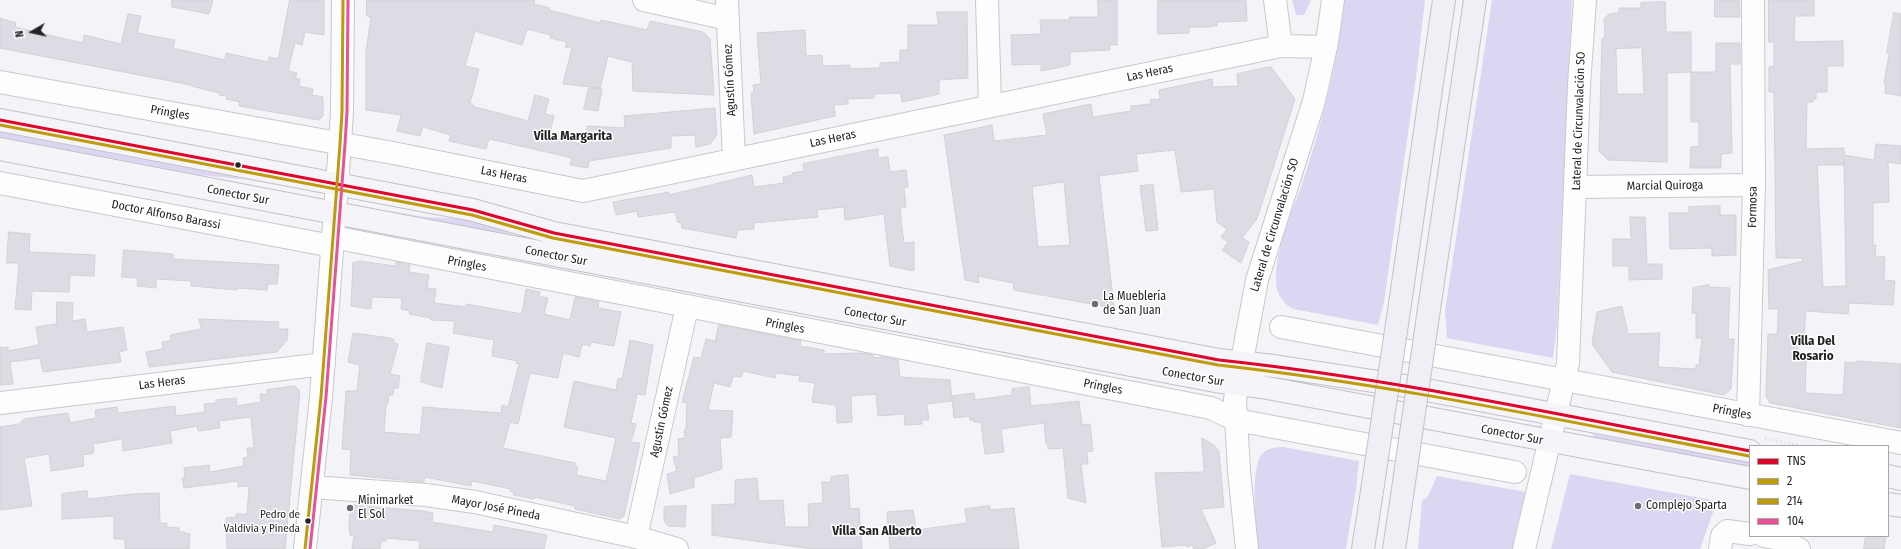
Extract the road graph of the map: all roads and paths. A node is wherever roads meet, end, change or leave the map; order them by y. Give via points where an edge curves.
1 (343, 0) edge
2 (644, 0) edge
3 (987, 0) edge
4 (1275, 0) edge
5 (1333, 0) edge
6 (1444, 0) edge
7 (1475, 0) edge
8 (1585, 0) edge
9 (1753, 0) edge
10 (727, 9) edge
11 (1281, 46) junction
12 (1326, 47) junction
13 (0, 82) edge
14 (990, 105) junction
15 (0, 120) edge
16 (340, 144) junction
17 (0, 150) edge
18 (734, 160) junction
19 (0, 183) edge
20 (337, 184) junction
21 (1754, 185) junction
22 (1576, 187) junction
23 (334, 213) junction
24 (332, 242) junction
25 (687, 306) junction
26 (1281, 327) dead end
27 (1242, 362) junction
28 (324, 364) junction
29 (1564, 380) junction
30 (1238, 384) junction
31 (0, 403) edge
32 (1556, 415) junction
33 (1748, 415) junction
34 (1236, 420) junction
35 (1549, 442) junction
36 (1901, 443) edge
37 (1749, 451) edge
38 (1515, 472) dead end
39 (1889, 476) edge
40 (1749, 478) edge
41 (1901, 479) edge
42 (312, 487) junction
43 (1889, 504) edge
44 (1901, 506) edge
45 (1749, 534) edge
46 (636, 537) junction
47 (1769, 537) edge
48 (305, 549) edge
49 (677, 549) edge
50 (1247, 549) edge
51 (1363, 549) edge
52 (1394, 549) edge
53 (1524, 549) edge
54 (1720, 549) edge
55 (1799, 549) edge

1 - 16 street
2 - 10 street
3 - 14 street
4 - 11 street
5 - 12 street, Lateral de Circunvalación SO
6 - 51 highway, bridge
7 - 52 highway, bridge
8 - 22 street, Lateral de Circunvalación SO
9 - 21 street, Formosa
10 - 18 street, Agustín Gómez
11 - 12 street, Las Heras
11 - 14 street, Las Heras
12 - 27 street, Lateral de Circunvalación SO via 1314,101 1257,280
13 - 16 street, Pringles
14 - 18 street, Las Heras
15 - 20 main road, Conector Sur
16 - 18 street, Las Heras via 583,191
16 - 20 street
17 - 23 main road, Conector Sur
19 - 24 street, Doctor Alfonso Barassi
20 - 23 street
20 - 27 main road, Conector Sur via 473,210 554,233 1219,360
21 - 22 street, Marcial Quiroga
21 - 33 street, Formosa
22 - 29 street, Lateral de Circunvalación SO via 1568,363
23 - 24 street
23 - 30 main road, Conector Sur via 1200,379
24 - 25 street, Pringles
24 - 28 street
25 - 34 street, Pringles via 1211,408
25 - 46 street, Agustín Gómez
26 - 29 street, Pringles
27 - 30 street, Lateral de Circunvalación SO
27 - 32 main road, Conector Sur via 1405,386
28 - 31 street, Las Heras
28 - 42 street
29 - 32 street, Lateral de Circunvalación SO
29 - 33 street, Pringles
30 - 34 street, Lateral de Circunvalación SO via 1235,399
30 - 35 main road, Conector Sur
32 - 35 street, Lateral de Circunvalación SO
32 - 37 main road, Conector Sur
33 - 36 street, Pringles
34 - 38 street, Pringles
34 - 50 street, Lateral de Circunvalación SO
35 - 40 main road, Conector Sur
35 - 53 street, Lateral de Circunvalación SO
39 - 41 main road
42 - 46 street, Mayor José Pineda via 454,499
42 - 48 street
43 - 44 main road
45 - 54 street via 1727,531 1722,536
46 - 49 street, Mayor José Pineda
47 - 55 street via 1780,539

